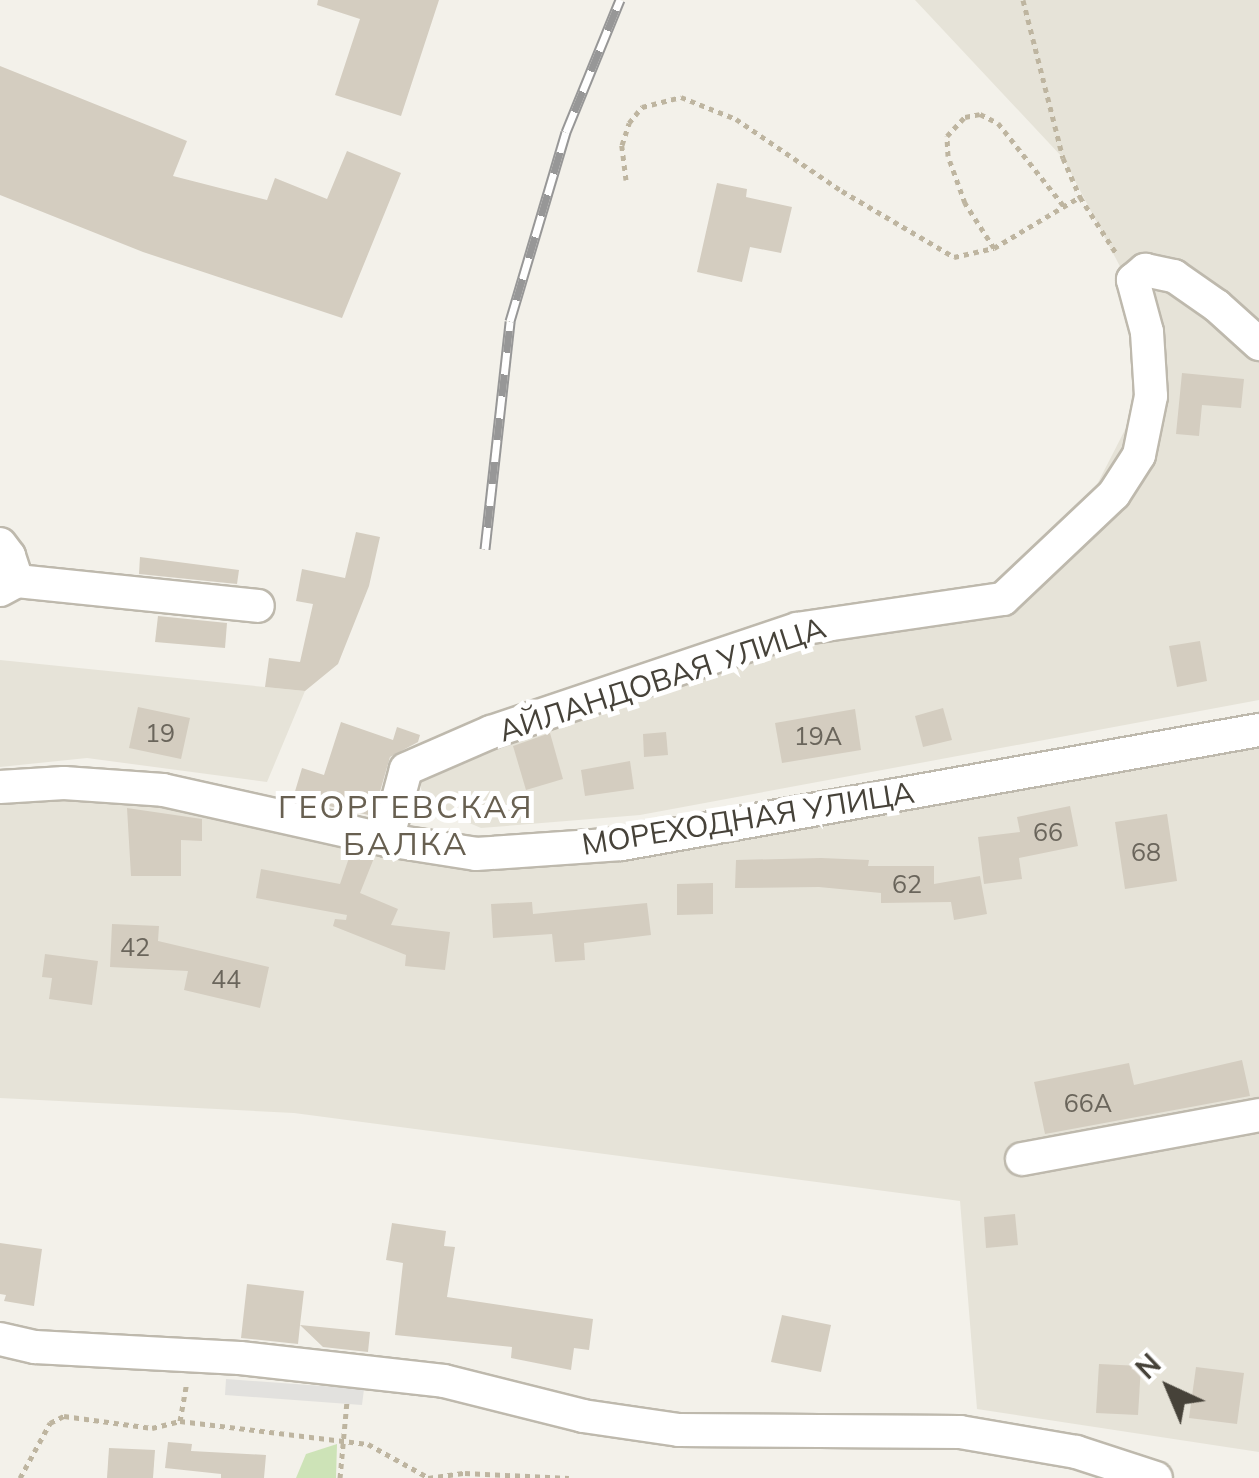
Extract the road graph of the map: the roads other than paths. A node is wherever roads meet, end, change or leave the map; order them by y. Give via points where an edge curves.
1 (1259, 344) edge
2 (0, 544) edge
3 (8, 586) edge
4 (258, 606) dead end
5 (1259, 730) edge
6 (0, 787) edge
7 (387, 840) junction
8 (1259, 1115) edge
9 (1022, 1159) dead end
10 (0, 1339) edge
11 (1156, 1478) edge

1 - 7 street, АЙЛАНДОВАЯ УЛИЦА via 1174,276 1145,270 1133,280 1147,332 1151,396 1140,454 1114,494 1003,599 797,630 492,732 406,769
2 - 3 street via 9,556
3 - 4 street
5 - 7 street, МОРЕХОДНАЯ УЛИЦА via 622,844 476,854
6 - 7 street, МОРЕХОДНАЯ УЛИЦА via 64,783 163,790
8 - 9 street
10 - 11 street via 444,1381 583,1416 679,1430 960,1432 1076,1452

